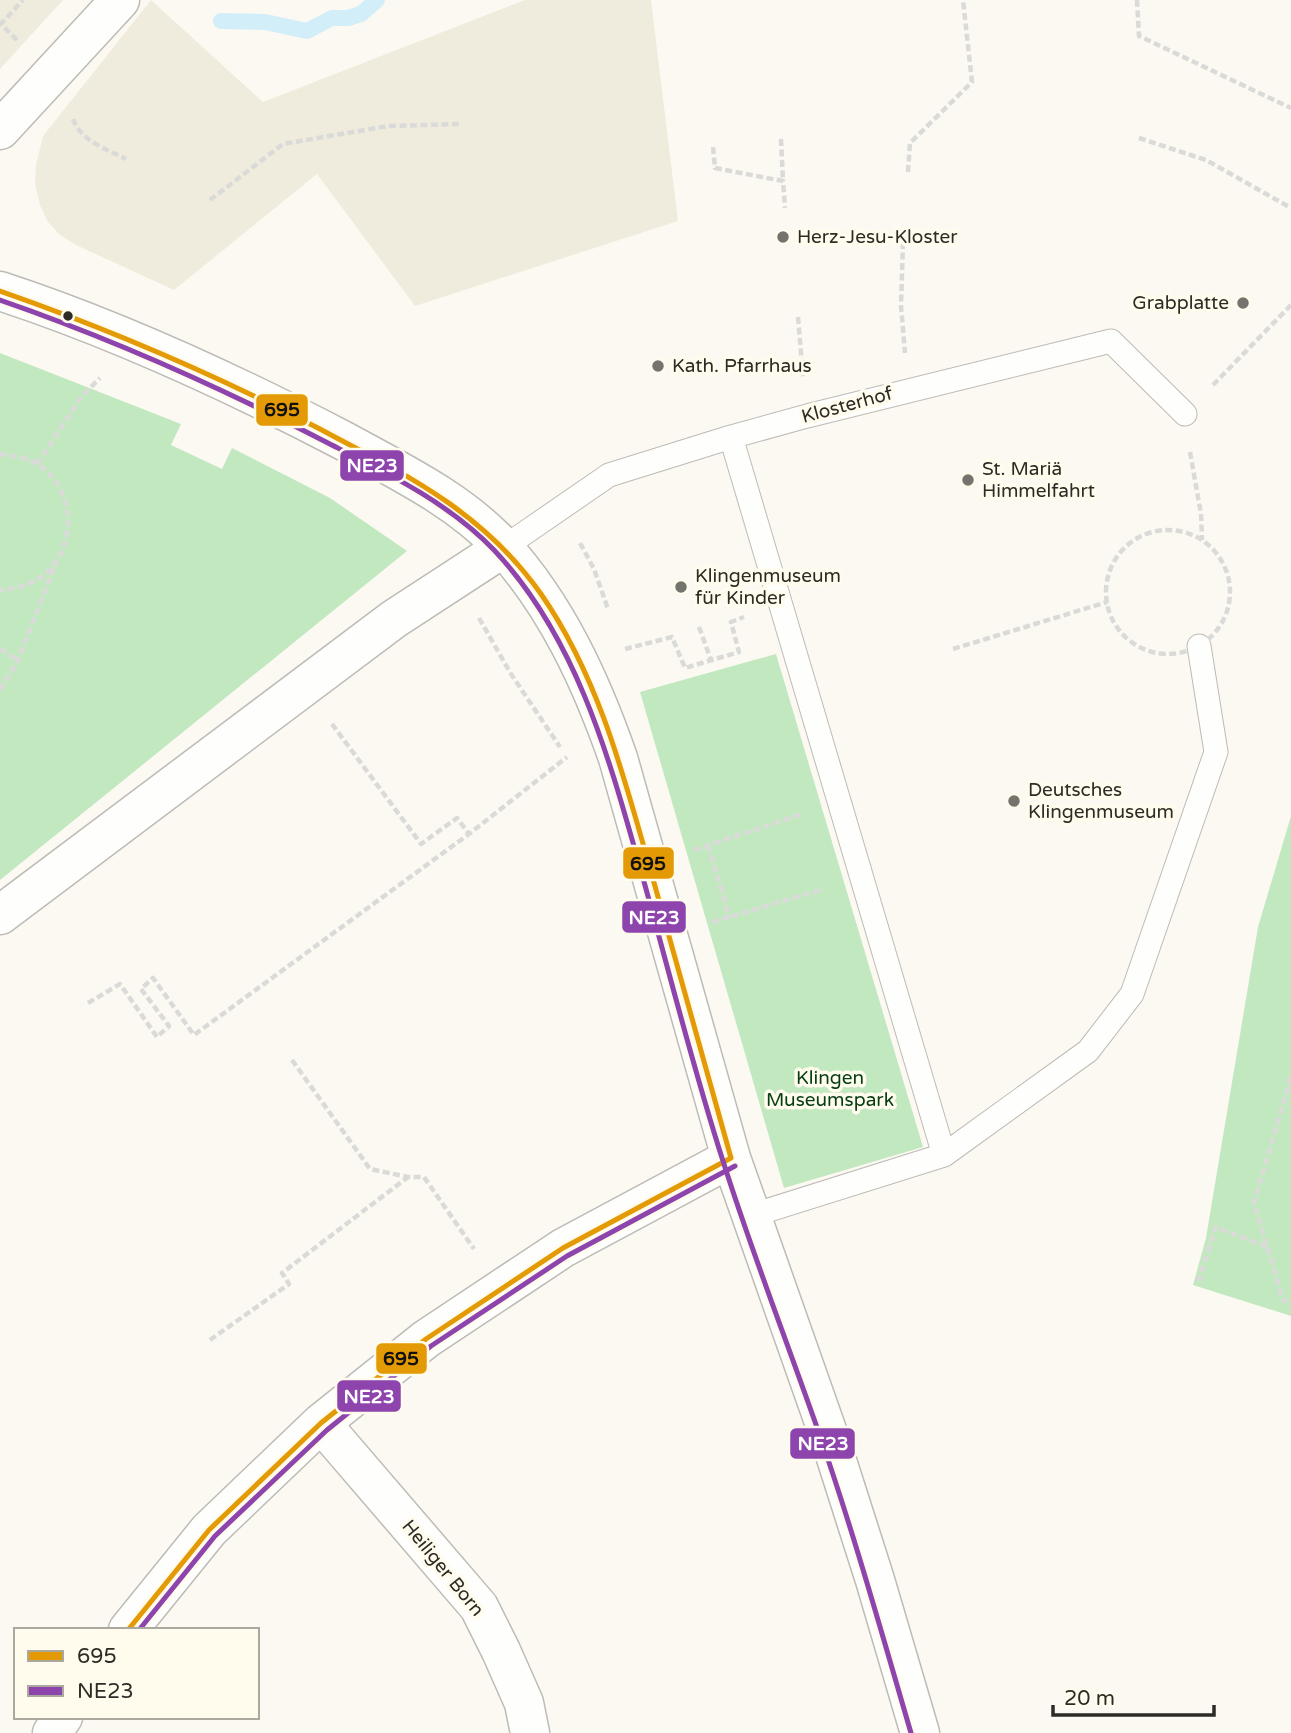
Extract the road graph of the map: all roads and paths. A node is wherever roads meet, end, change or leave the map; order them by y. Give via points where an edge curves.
1 (23, 0) edge
2 (120, 0) edge
3 (963, 0) edge
4 (1137, 0) edge
5 (22, 45) dead end
6 (52, 73) junction
7 (1291, 108) edge
8 (461, 124) dead end
9 (0, 130) edge
10 (1139, 138) dead end
11 (781, 139) dead end
12 (713, 147) dead end
13 (126, 159) dead end
14 (908, 173) dead end
15 (783, 181) junction
16 (210, 200) dead end
17 (785, 208) dead end
18 (1291, 208) edge
19 (903, 242) dead end
20 (0, 291) edge
21 (1291, 306) edge
22 (798, 317) dead end
23 (906, 359) dead end
24 (1235, 364) dead end
25 (104, 374) dead end
26 (1185, 414) dead end
27 (807, 416) junction
28 (731, 436) junction
29 (0, 454) edge
30 (37, 464) junction
31 (1196, 494) dead end
32 (1202, 540) junction
33 (503, 548) junction
34 (57, 560) junction
35 (461, 576) junction
36 (0, 590) edge
37 (1107, 602) junction
38 (782, 606) junction
39 (699, 627) dead end
40 (1199, 646) junction
41 (0, 649) edge
42 (953, 649) dead end
43 (622, 650) dead end
44 (18, 660) junction
45 (711, 660) junction
46 (0, 690) edge
47 (334, 727) dead end
48 (806, 813) dead end
49 (469, 834) junction
50 (708, 845) junction
51 (688, 852) dead end
52 (829, 888) dead end
53 (0, 915) edge
54 (730, 918) junction
55 (708, 923) dead end
56 (88, 1003) dead end
57 (292, 1060) dead end
58 (1291, 1077) edge
59 (944, 1155) junction
60 (731, 1158) junction
61 (408, 1177) junction
62 (750, 1216) junction
63 (1268, 1247) junction
64 (1202, 1280) dead end
65 (501, 1287) junction
66 (1291, 1303) edge
67 (211, 1340) dead end
68 (321, 1423) junction
69 (130, 1628) edge
70 (530, 1733) edge
71 (920, 1733) edge

1 - 5 path via 1,24
2 - 6 street
3 - 14 path via 972,82 910,143
4 - 7 path via 1139,36
6 - 9 street
6 - 13 path via 74,97 71,116 76,129
8 - 16 path via 388,126 283,144
10 - 18 path via 1206,160
11 - 15 path
12 - 15 path via 715,167
15 - 17 path
19 - 23 path via 901,306
20 - 33 street via 121,336 283,409 408,475 467,515
21 - 24 path
22 - 27 path
25 - 30 path via 82,396
26 - 27 lane, Klosterhof via 1111,341
27 - 28 lane, Klosterhof
28 - 33 lane, Klosterhof via 609,475
28 - 38 lane
29 - 30 path
30 - 34 path via 65,497 69,519
31 - 32 path
32 - 37 path via 1163,530 1143,535 1113,564 1106,582
32 - 40 path via 1218,555 1230,594 1226,615
33 - 35 street
33 - 60 street via 542,595 566,636 606,725
34 - 36 path via 42,576
34 - 44 path
35 - 49 path via 511,674 568,758
35 - 53 street via 394,619
37 - 40 path via 1113,621 1141,648 1161,654
37 - 42 path
38 - 45 path via 731,622 739,652
38 - 59 lane
39 - 45 path
40 - 59 lane via 1216,752 1132,995 1088,1051
41 - 44 path
43 - 45 path via 672,637 685,667
44 - 46 path
47 - 49 path via 421,844 457,818
48 - 50 path
49 - 56 path via 194,1035 153,978 141,989 169,1026 157,1037 120,984
50 - 51 path
50 - 54 path
52 - 54 path
54 - 55 path
57 - 61 path via 370,1169
58 - 63 path via 1254,1203
59 - 62 lane
60 - 62 street
60 - 65 street via 563,1248
61 - 65 path via 424,1177
61 - 67 path via 282,1273 289,1284
62 - 71 street via 834,1452
63 - 64 path via 1216,1227
63 - 66 path via 1283,1300
65 - 68 street via 426,1339
68 - 69 street via 209,1530
68 - 70 street, Heiliger Born via 479,1607 524,1703

